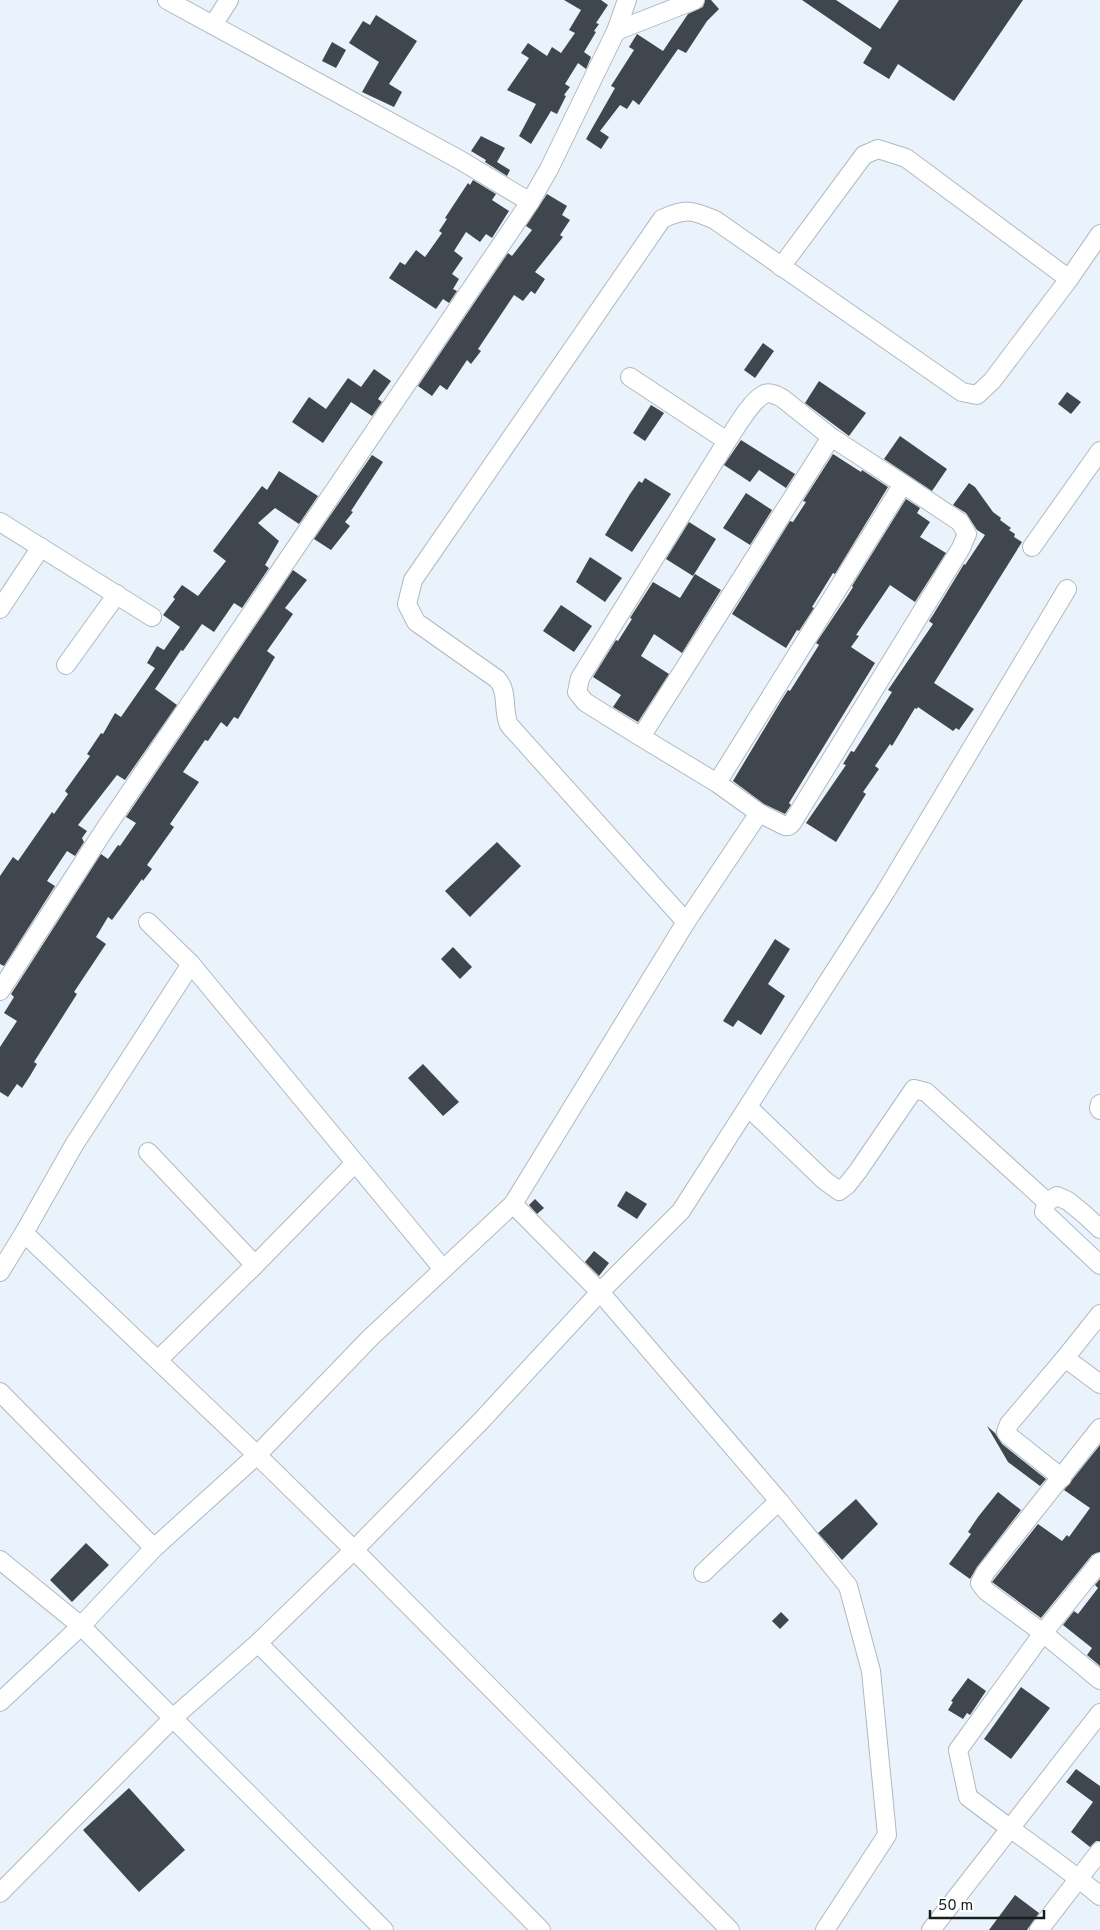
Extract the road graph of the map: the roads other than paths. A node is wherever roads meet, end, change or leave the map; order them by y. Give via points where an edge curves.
1 (167, 0) edge
2 (229, 0) edge
3 (627, 0) edge
4 (695, 0) edge
5 (213, 25) junction
6 (616, 31) junction
7 (530, 202) junction
8 (1100, 234) edge
9 (782, 267) junction
10 (1069, 279) junction
11 (630, 377) dead end
12 (831, 436) junction
13 (727, 441) junction
14 (1100, 451) edge
15 (903, 484) junction
16 (0, 522) edge
17 (1032, 546) dead end
18 (41, 547) junction
19 (1067, 589) dead end
20 (117, 594) junction
21 (0, 609) edge
22 (152, 617) dead end
23 (66, 665) dead end
24 (641, 737) junction
25 (717, 783) junction
26 (759, 813) junction
27 (148, 922) dead end
28 (686, 922) junction
29 (191, 964) junction
30 (0, 991) edge
31 (1100, 1104) edge
32 (748, 1107) junction
33 (1100, 1110) edge
34 (148, 1152) dead end
35 (355, 1163) junction
36 (1047, 1202) junction
37 (514, 1204) junction
38 (1100, 1229) edge
39 (24, 1233) junction
40 (255, 1265) junction
41 (1100, 1265) edge
42 (443, 1269) junction
43 (0, 1272) edge
44 (600, 1292) junction
45 (1100, 1314) edge
46 (1065, 1358) junction
47 (158, 1360) junction
48 (1100, 1384) edge
49 (0, 1392) edge
50 (1100, 1428) edge
51 (257, 1454) junction
52 (1062, 1478) junction
53 (779, 1501) junction
54 (154, 1548) junction
55 (354, 1550) junction
56 (0, 1560) edge
57 (1100, 1562) edge
58 (704, 1572) dead end
59 (81, 1626) junction
60 (1043, 1633) junction
61 (258, 1643) junction
62 (1100, 1680) edge
63 (0, 1702) edge
64 (1100, 1713) edge
65 (174, 1717) junction
66 (1010, 1830) junction
67 (1100, 1851) edge
68 (1080, 1879) junction
69 (0, 1892) edge
70 (1100, 1896) edge
71 (384, 1930) edge
72 (541, 1930) edge
73 (730, 1930) edge
74 (825, 1930) edge
75 (931, 1930) edge
76 (1039, 1930) edge

1 - 5 street
2 - 5 street
3 - 6 street
4 - 6 street
5 - 7 street
6 - 7 street
7 - 30 street via 105,829
8 - 10 street
9 - 10 street via 962,392 977,394 992,381
9 - 10 street via 864,154 878,149 906,158
9 - 28 street via 702,214 679,211 662,219 413,580 407,604 416,622 497,678 503,685 505,717 509,725
11 - 13 street
12 - 13 street via 772,393 764,394 753,404
12 - 15 street
12 - 24 street
13 - 24 street via 580,678 577,692 585,702
14 - 17 street
15 - 25 street
15 - 26 street via 960,522 967,534 961,548 792,823 785,826
16 - 18 street
18 - 20 street
18 - 21 street
19 - 32 street via 886,891
20 - 22 street
20 - 23 street
24 - 25 street
25 - 26 street
26 - 28 street
27 - 29 street
28 - 37 street
29 - 35 street
29 - 39 street via 74,1145
31 - 33 street
32 - 36 street via 839,1191 858,1171 914,1089 926,1092
32 - 44 street via 681,1211
34 - 40 street
35 - 40 street
35 - 42 street
36 - 38 street via 1057,1196 1068,1201
36 - 41 street via 1044,1212
37 - 42 street
37 - 44 street
39 - 43 street
39 - 47 street
40 - 47 street
42 - 51 street via 370,1338
44 - 53 street
44 - 55 street via 481,1421
45 - 46 street
46 - 48 street
46 - 52 street via 1009,1424 1006,1432
47 - 51 street
49 - 54 street
50 - 52 street
51 - 54 street
51 - 55 street
52 - 60 street via 980,1583
53 - 58 street
53 - 74 street via 848,1586 871,1671 887,1835
54 - 59 street
55 - 61 street
55 - 73 street
56 - 59 street
57 - 60 street
59 - 63 street
59 - 65 street
60 - 62 street
60 - 66 street via 958,1750 968,1798
61 - 65 street
61 - 72 street
64 - 66 street
65 - 69 street
65 - 71 street
66 - 68 street
66 - 75 street
67 - 68 street
68 - 70 street
68 - 76 street

